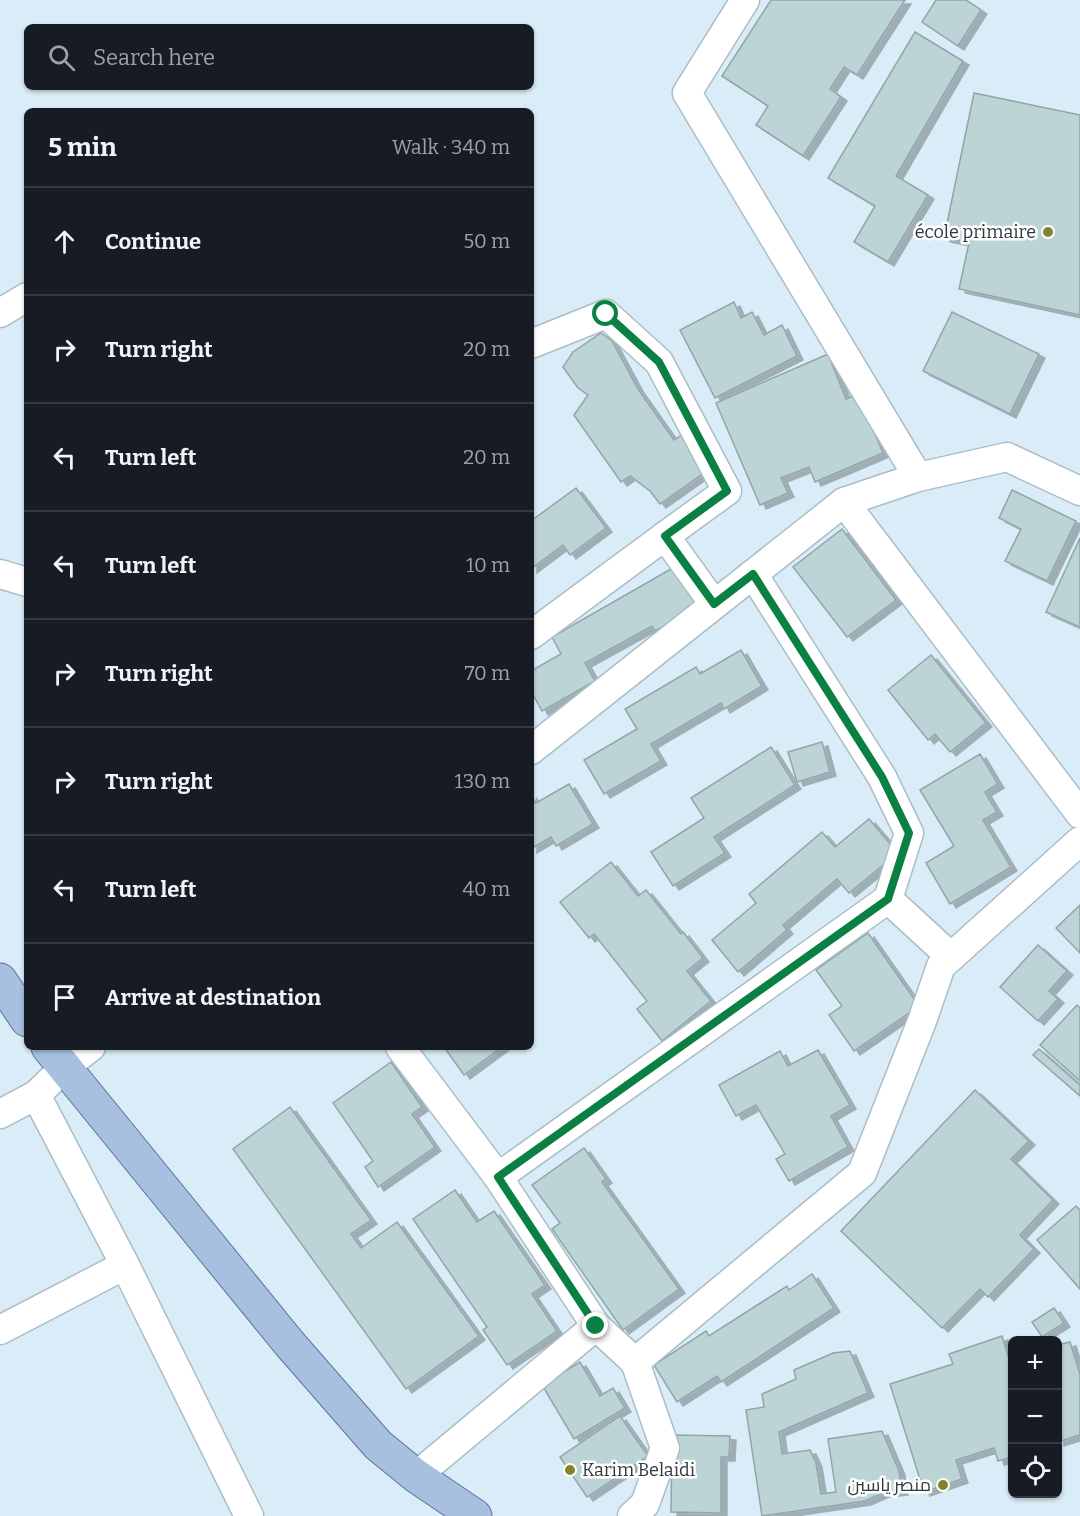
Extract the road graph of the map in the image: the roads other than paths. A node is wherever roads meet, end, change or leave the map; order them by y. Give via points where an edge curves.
1 (745, 0) edge
2 (24, 299) edge
3 (0, 313) edge
4 (534, 343) edge
5 (918, 477) junction
6 (1080, 491) edge
7 (844, 502) junction
8 (665, 536) junction
9 (0, 574) edge
10 (753, 574) junction
11 (24, 581) edge
12 (714, 604) junction
13 (534, 633) edge
14 (534, 748) edge
15 (1080, 814) edge
16 (1080, 841) edge
17 (888, 899) junction
18 (951, 957) junction
19 (0, 980) edge
20 (24, 1016) edge
21 (80, 1050) edge
22 (402, 1050) edge
23 (56, 1057) edge
24 (36, 1095) junction
25 (0, 1114) edge
26 (498, 1177) junction
27 (125, 1265) junction
28 (596, 1326) junction
29 (0, 1330) edge
30 (635, 1362) junction
31 (416, 1476) junction
32 (249, 1516) edge
33 (475, 1516) edge
34 (633, 1516) edge

1 - 5 street via 687,93
2 - 3 street
4 - 8 street via 606,314 659,362 727,491
5 - 6 street via 1007,457
5 - 7 street
7 - 10 street
7 - 15 street
8 - 12 street
8 - 13 street
9 - 11 street
10 - 12 street
10 - 17 street via 882,777 909,833
12 - 14 street
16 - 18 street
17 - 18 street
17 - 26 street
18 - 30 street via 941,966 862,1173
19 - 20 main road
21 - 23 street
22 - 26 street
23 - 24 street
23 - 31 main road via 289,1342 378,1445
24 - 25 street
24 - 27 street
26 - 28 street
27 - 29 street
27 - 32 street
28 - 30 street
28 - 31 street
30 - 34 street via 665,1448 645,1504
31 - 33 main road

